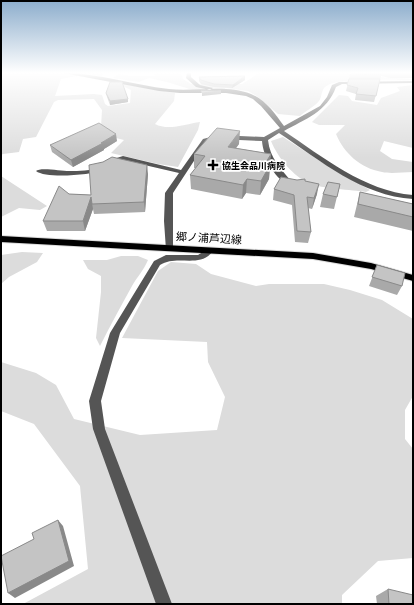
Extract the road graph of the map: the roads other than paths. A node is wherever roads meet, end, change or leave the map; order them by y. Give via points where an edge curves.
1 (258, 101) edge
2 (327, 101) edge
3 (282, 130) junction
4 (265, 138) junction
5 (39, 171) dead end
6 (183, 172) junction
7 (288, 182) edge
8 (413, 191) edge
9 (398, 196) junction
10 (413, 197) edge
11 (1, 238) edge
12 (169, 248) junction
13 (209, 251) junction
14 (413, 278) edge
15 (164, 604) edge

1 - 3 street via 269,110
2 - 3 street via 322,107
3 - 4 street
3 - 9 street via 321,158 374,189
4 - 6 street via 218,137 205,140
4 - 7 street via 269,160
5 - 6 street via 68,174 90,172 123,158
6 - 12 street via 169,193
8 - 9 street
9 - 10 street
11 - 12 main road, 郷ノ浦芦辺線
12 - 13 main road, 郷ノ浦芦辺線
13 - 14 main road, 郷ノ浦芦辺線 via 313,256 371,266
13 - 15 street via 201,257 166,258 157,263 115,333 95,402 99,429

